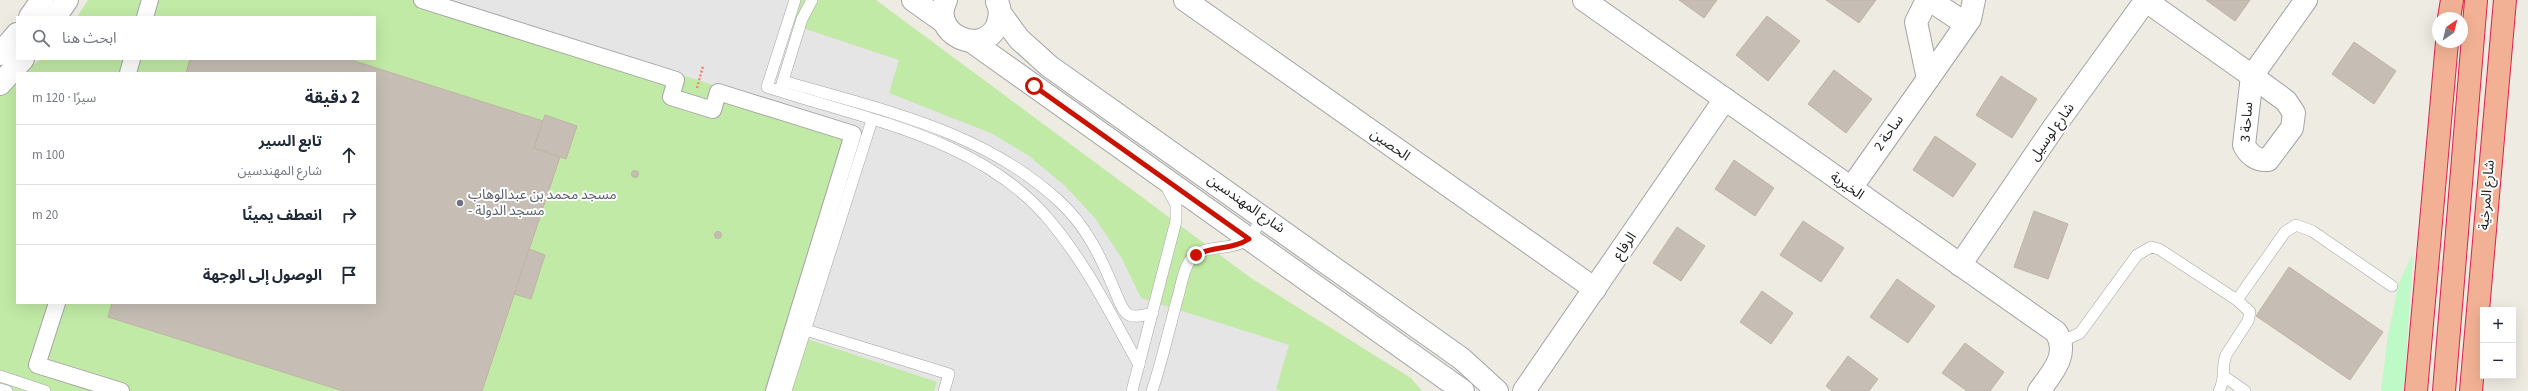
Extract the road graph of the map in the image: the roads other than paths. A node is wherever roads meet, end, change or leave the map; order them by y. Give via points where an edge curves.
1 (42, 0) edge
2 (67, 0) edge
3 (150, 0) edge
4 (422, 0) edge
5 (796, 0) edge
6 (812, 0) edge
7 (913, 0) edge
8 (946, 0) edge
9 (1185, 0) edge
10 (1927, 0) edge
11 (1930, 0) edge
12 (1974, 0) edge
13 (2146, 0) edge
14 (2306, 0) edge
15 (2452, 0) edge
16 (2476, 0) edge
17 (2505, 0) edge
18 (1593, 2) edge
19 (999, 4) edge
20 (2450, 12) edge
21 (31, 16) edge
22 (56, 16) edge
23 (145, 16) edge
24 (944, 22) junction
25 (1966, 24) junction
26 (16, 35) edge
27 (971, 41) junction
28 (2446, 48) edge
29 (0, 54) edge
30 (22, 60) edge
31 (132, 60) edge
32 (128, 72) edge
33 (1928, 79) junction
34 (0, 84) edge
35 (781, 86) junction
36 (1724, 99) junction
37 (872, 120) junction
38 (1158, 174) junction
39 (1851, 188) junction
40 (1261, 214) junction
41 (1249, 239) junction
42 (1960, 265) junction
43 (2392, 286) dead end
44 (1595, 289) junction
45 (2237, 300) junction
46 (56, 304) edge
47 (1153, 313) junction
48 (806, 330) junction
49 (2060, 339) junction
50 (1139, 365) junction
51 (0, 376) edge
52 (2225, 377) junction
53 (0, 389) edge
54 (7, 391) edge
55 (45, 391) edge
56 (121, 391) edge
57 (774, 391) edge
58 (786, 391) edge
59 (944, 391) edge
60 (1132, 391) edge
61 (1152, 391) edge
62 (1463, 391) edge
63 (1497, 391) edge
64 (1524, 391) edge
65 (2039, 391) edge
66 (2219, 391) edge
67 (2245, 391) edge
68 (2416, 391) edge
69 (2444, 391) edge
70 (2471, 391) edge

1 - 21 street
2 - 22 street
3 - 23 street
4 - 57 street via 676,80 671,97 713,110 718,92 853,134
5 - 35 lane via 767,87
6 - 35 lane via 802,19
7 - 24 street
8 - 24 street
9 - 44 street, الحصين
10 - 33 street via 1916,22
11 - 25 street
12 - 25 street, ساحة 2 via 1973,12
13 - 14 street via 2252,76
13 - 42 street, شارع لوسيل via 2054,127
15 - 20 highway
16 - 69 highway
17 - 70 highway, شارع المرخية
18 - 36 street, الخيرية
19 - 27 street via 998,22 991,33 980,40
19 - 40 street, شارع المهندسين via 1019,39 1049,66
24 - 27 street, شارع المهندسين via 954,36
25 - 33 street, ساحة 2
26 - 29 street
27 - 38 street, شارع المهندسين
28 - 68 highway
30 - 34 street
31 - 32 street
33 - 39 street, ساحة 2
35 - 37 lane
35 - 47 lane via 934,127 976,144 1013,165 1075,217 1099,254 1125,311 1136,316
36 - 39 street, الخيرية
36 - 44 street, الرفاع
37 - 48 lane
37 - 50 lane via 958,153 991,169 1025,196 1050,220 1084,266
38 - 41 street, شارع المهندسين
38 - 47 lane via 1176,205 1176,221
39 - 42 street, الخيرية
40 - 41 lane via 1259,224
40 - 63 street, شارع المهندسين via 1462,359
41 - 61 lane via 1228,248 1204,250 1189,263
41 - 62 street, شارع المهندسين
42 - 49 street, الخيرية via 2050,327
43 - 45 lane via 2312,231 2296,225 2285,232
44 - 64 street, الرفاع
45 - 49 lane via 2167,253 2150,247 2131,262 2080,333 2067,339
45 - 52 lane via 2246,307 2250,316 2223,361
46 - 56 street via 37,365
47 - 50 lane
48 - 58 lane
48 - 59 lane via 949,374
49 - 65 street via 2061,356
50 - 60 lane
51 - 55 lane
52 - 66 lane
52 - 67 lane
53 - 54 lane

